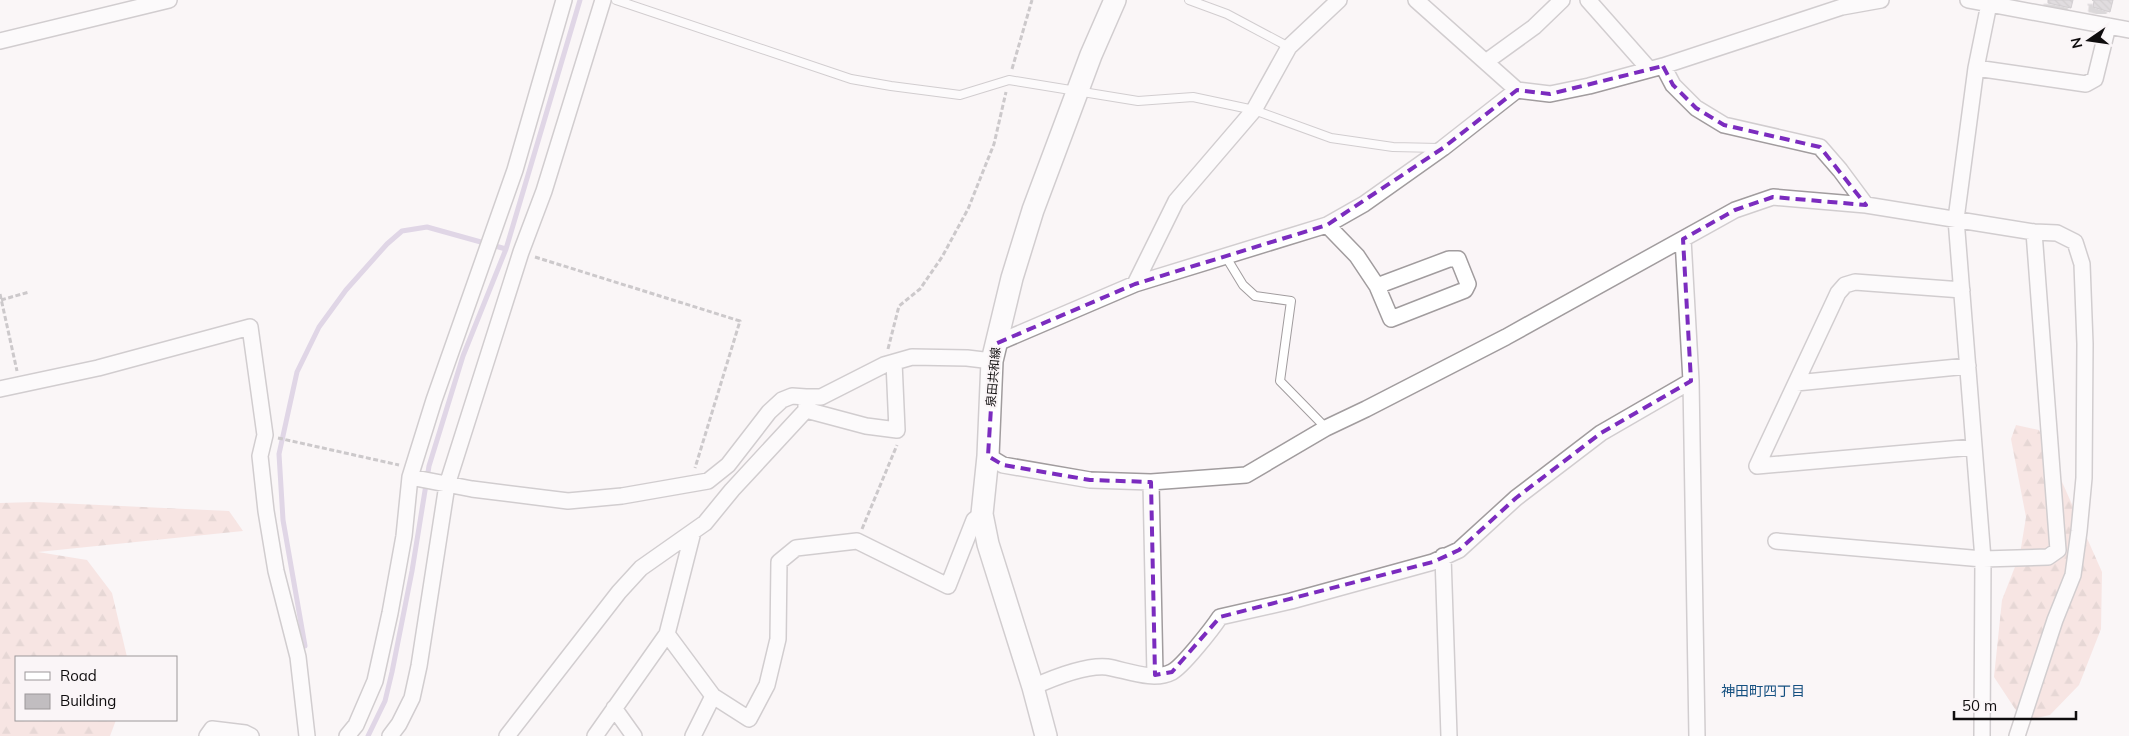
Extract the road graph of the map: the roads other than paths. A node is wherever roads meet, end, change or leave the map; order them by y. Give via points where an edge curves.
1 (169, 0) edge
2 (564, 0) edge
3 (603, 0) edge
4 (616, 0) edge
5 (1115, 0) edge
6 (1189, 0) edge
7 (1339, 0) edge
8 (1417, 0) edge
9 (1562, 0) edge
10 (1588, 0) edge
11 (1881, 0) edge
12 (1968, 0) edge
13 (1989, 4) junction
14 (2026, 5) edge
15 (2108, 26) junction
16 (2129, 30) edge
17 (0, 41) edge
18 (1289, 47) junction
19 (1487, 61) junction
20 (1656, 68) junction
21 (1976, 68) junction
22 (1518, 90) junction
23 (1077, 91) junction
24 (1254, 110) junction
25 (1443, 148) junction
26 (1866, 205) junction
27 (1956, 220) junction
28 (1327, 225) junction
29 (2034, 232) junction
30 (1683, 239) junction
31 (1226, 257) junction
32 (1135, 284) junction
33 (1377, 286) junction
34 (1962, 290) junction
35 (994, 353) junction
36 (889, 363) junction
37 (1968, 366) junction
38 (1691, 381) junction
39 (1796, 383) junction
40 (0, 389) edge
41 (806, 404) junction
42 (1326, 428) junction
43 (1974, 447) junction
44 (988, 456) junction
45 (414, 474) junction
46 (1151, 482) junction
47 (447, 485) junction
48 (982, 514) junction
49 (692, 532) junction
50 (1776, 541) dead end
51 (1443, 556) junction
52 (1983, 559) junction
53 (667, 634) junction
54 (1155, 675) junction
55 (1033, 686) junction
56 (713, 696) junction
57 (614, 708) junction
58 (207, 736) edge
59 (250, 736) edge
60 (307, 736) edge
61 (347, 736) edge
62 (390, 736) edge
63 (507, 736) edge
64 (595, 736) edge
65 (634, 736) edge
66 (693, 736) edge
67 (1046, 736) edge
68 (1449, 736) edge
69 (1697, 736) edge
70 (1982, 736) edge
71 (2017, 736) edge

1 - 17 street
2 - 45 street via 515,170 434,400
3 - 47 street
4 - 23 lane via 851,79 960,94 1009,80
5 - 23 main road, 泉田共和線
6 - 18 lane via 1228,14
7 - 18 street
8 - 19 street
9 - 19 street via 1534,27
10 - 20 street
11 - 20 street via 1842,7
12 - 13 street
13 - 14 street
13 - 21 street
14 - 15 street
15 - 16 street
15 - 21 street via 2095,78 2086,84
18 - 24 street
19 - 22 street
20 - 22 street via 1550,94
20 - 26 street via 1696,108 1724,125 1820,148
21 - 27 street
22 - 25 street
23 - 24 lane via 1138,102 1193,97
23 - 35 main road, 泉田共和線 via 1033,210
24 - 25 lane via 1331,138 1393,147
24 - 32 street via 1176,201
25 - 28 street via 1364,204
26 - 27 street
26 - 30 street via 1773,197 1735,210
27 - 29 street
27 - 34 street
28 - 31 street
28 - 33 street via 1357,256
29 - 52 street via 2058,550 2048,557
29 - 71 street via 2057,233 2075,242 2082,264 2084,478 2073,575
30 - 38 street
30 - 42 street via 1506,337
31 - 32 street
31 - 42 lane via 1243,285 1255,296 1291,302 1280,381
32 - 35 street
33 - 33 street via 1391,319 1465,290 1468,284 1458,259 1449,259
34 - 37 street
34 - 39 street via 1854,282 1845,285 1838,293
35 - 36 street via 967,358 912,357
35 - 44 main road, 泉田共和線
36 - 41 street
36 - 41 street via 897,430 866,426
37 - 39 street
37 - 43 street
38 - 51 street via 1601,433 1516,498 1459,550
38 - 69 street
39 - 43 street via 1757,466
40 - 60 street via 98,368 250,327 266,435 260,456 266,510 276,571 298,657
41 - 47 street via 792,396 782,400 720,473 708,481 622,496 568,501
41 - 49 street via 705,523
42 - 46 street via 1246,475
43 - 52 street
44 - 46 street via 1003,465 1090,480
44 - 48 main road, 泉田共和線
45 - 47 street
45 - 61 street via 375,681 356,724
46 - 54 street
47 - 62 street via 420,666 412,698
48 - 55 main road, 泉田共和線 via 988,544
48 - 56 street via 974,520 948,586 857,541 796,548 779,562 778,639 767,685 749,719
49 - 53 street
49 - 63 street via 641,568 619,592
50 - 52 street
51 - 54 street via 1433,562 1310,596 1220,617 1172,672
51 - 68 street
52 - 70 street
53 - 56 street
53 - 57 street
54 - 55 street via 1106,667 1055,677
55 - 67 main road, 泉田共和線
56 - 66 street
57 - 64 street
57 - 65 street
58 - 59 street via 212,729

